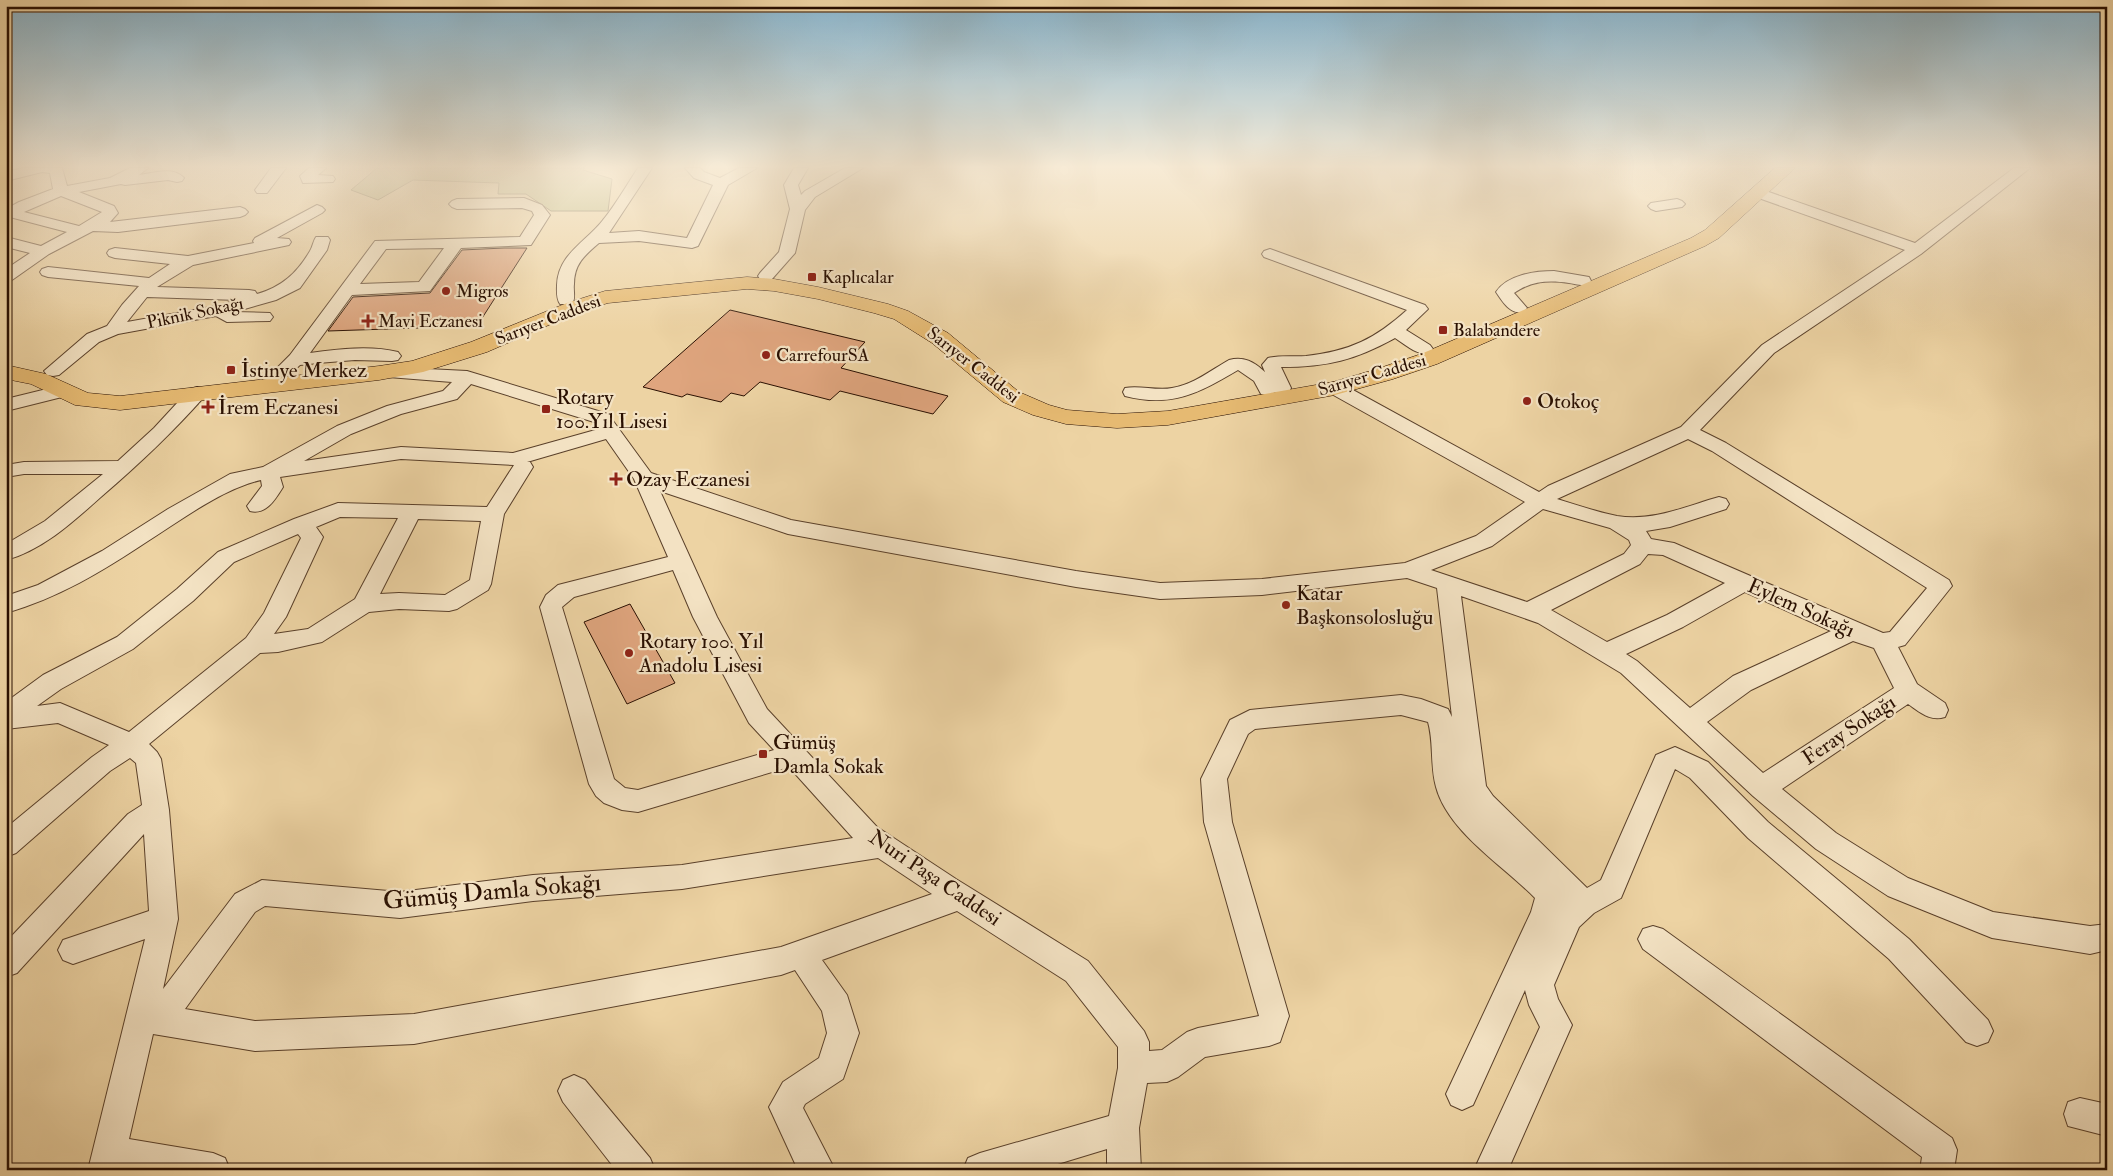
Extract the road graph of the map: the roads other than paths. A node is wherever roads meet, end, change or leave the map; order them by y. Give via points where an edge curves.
1 (62, 223) edge
2 (96, 223) edge
3 (152, 223) edge
4 (294, 223) edge
5 (537, 223) edge
6 (608, 223) edge
7 (701, 223) edge
8 (795, 223) edge
9 (1706, 223) edge
10 (1724, 223) edge
11 (1843, 223) edge
12 (1951, 223) edge
13 (86, 228) junction
14 (595, 238) junction
15 (322, 240) dead end
16 (6, 242) edge
17 (283, 242) dead end
18 (456, 243) junction
19 (247, 249) junction
20 (1917, 249) junction
21 (43, 251) junction
22 (115, 253) dead end
23 (1270, 254) dead end
24 (445, 258) junction
25 (407, 259) dead end
26 (369, 260) junction
27 (388, 260) dead end
28 (188, 261) junction
29 (48, 272) dead end
30 (434, 273) junction
31 (359, 274) junction
32 (6, 277) edge
33 (764, 280) junction
34 (152, 289) junction
35 (346, 290) junction
36 (270, 296) junction
37 (570, 304) junction
38 (218, 311) junction
39 (264, 317) dead end
40 (122, 328) junction
41 (1395, 330) junction
42 (1424, 349) junction
43 (422, 352) junction
44 (456, 354) junction
45 (6, 360) edge
46 (390, 364) junction
47 (6, 372) edge
48 (284, 372) junction
49 (467, 378) junction
50 (51, 380) junction
51 (1335, 388) junction
52 (1275, 389) junction
53 (1132, 392) dead end
54 (197, 393) junction
55 (6, 404) edge
56 (1688, 431) junction
57 (611, 432) junction
58 (124, 467) junction
59 (523, 467) dead end
60 (6, 471) edge
61 (269, 472) junction
62 (644, 478) junction
63 (1539, 501) junction
64 (1719, 504) dead end
65 (257, 506) dead end
66 (412, 511) junction
67 (494, 514) junction
68 (1618, 523) junction
69 (302, 524) junction
70 (1642, 546) junction
71 (6, 553) edge
72 (680, 561) junction
73 (1408, 570) junction
74 (1448, 583) junction
75 (1744, 583) junction
76 (364, 604) junction
77 (6, 606) edge
78 (1530, 611) junction
79 (1852, 631) junction
80 (1883, 642) junction
81 (254, 644) junction
82 (1605, 653) junction
83 (1908, 691) junction
84 (1936, 710) dead end
85 (6, 715) edge
86 (6, 719) edge
87 (1689, 722) junction
88 (132, 744) junction
89 (794, 756) junction
90 (1762, 788) junction
91 (156, 810) junction
92 (6, 845) edge
93 (883, 846) junction
94 (960, 897) junction
95 (1584, 904) junction
96 (164, 919) junction
97 (2107, 937) edge
98 (1653, 939) dead end
99 (73, 950) dead end
100 (801, 954) junction
101 (6, 963) edge
102 (150, 1018) junction
103 (1977, 1031) dead end
104 (1134, 1068) junction
105 (574, 1091) dead end
106 (1462, 1094) dead end
107 (1123, 1128) junction
108 (107, 1161) edge
109 (213, 1170) edge
110 (638, 1170) edge
111 (818, 1170) edge
112 (980, 1170) edge
113 (1124, 1170) edge
114 (1491, 1170) edge
115 (1938, 1170) edge

1 - 13 street
2 - 13 street
3 - 13 street
4 - 19 street
5 - 18 street via 525,242
6 - 14 street
7 - 14 street via 692,243 639,236
8 - 33 street via 787,253
9 - 42 main road, Sarıyer Caddesi via 1663,246
10 - 51 main road, Sarıyer Caddesi via 1698,242 1429,359
11 - 20 street
12 - 20 street
13 - 21 street
14 - 37 street via 568,267 565,289
15 - 36 street, Piknik Sokağı via 294,284
16 - 21 street
17 - 19 street
18 - 24 street
18 - 26 street via 382,244
19 - 28 street
20 - 56 street via 1768,349
21 - 32 street
22 - 28 street
23 - 41 street via 1419,309
24 - 25 street
24 - 30 street
26 - 27 street
26 - 31 street
28 - 34 street
29 - 34 street
30 - 31 street
30 - 35 street via 424,287
31 - 35 street
33 - 37 main road, Sarıyer Caddesi via 619,295
33 - 51 main road, Sarıyer Caddesi via 901,315 940,338 1011,397 1066,417 1117,422 1168,418
33 - 52 main road, Sarıyer Caddesi via 829,286 919,311 954,330 1015,383 1038,396 1076,405 1149,409
34 - 36 street
34 - 40 street
35 - 48 street
36 - 38 street, Piknik Sokağı
37 - 43 main road, Sarıyer Caddesi via 495,332
37 - 44 main road, Sarıyer Caddesi via 503,338
38 - 39 street via 226,317
38 - 40 street, Piknik Sokağı
40 - 50 street, Piknik Sokağı via 93,338
41 - 42 street
41 - 52 street via 1363,348 1336,358 1274,362 1271,369
42 - 52 main road, Sarıyer Caddesi via 1361,371
43 - 44 main road
43 - 46 main road, Sarıyer Caddesi
44 - 46 main road, Sarıyer Caddesi via 414,367
44 - 49 street
45 - 50 main road, Sarıyer Caddesi
46 - 48 main road, Sarıyer Caddesi
46 - 49 street, Nuri Paşa Caddesi
47 - 50 main road, Sarıyer Caddesi
48 - 50 main road, Sarıyer Caddesi via 118,392
48 - 54 main road, Sarıyer Caddesi
49 - 57 street, Nuri Paşa Caddesi via 601,418
49 - 61 street via 450,395 394,410 344,430
50 - 54 main road, Sarıyer Caddesi via 83,400 102,403
50 - 55 street
51 - 63 street
52 - 53 street via 1246,365 1236,364 1198,386 1175,394
54 - 58 street
56 - 63 street via 1569,483
56 - 80 street, Eylem Sokağı via 1719,447 1941,586 1896,639
57 - 61 street via 513,460 401,453
57 - 62 street, Nuri Paşa Caddesi
58 - 60 street
58 - 71 street via 56,525
59 - 67 street
61 - 65 street via 274,487
61 - 77 street via 237,479 110,556 46,590
62 - 72 street, Nuri Paşa Caddesi
62 - 73 street via 788,527 1160,591 1262,587
63 - 68 street
63 - 73 street via 1484,541
64 - 68 street via 1666,522 1641,526
66 - 67 street
66 - 69 street via 338,510
66 - 76 street
67 - 76 street via 480,584 449,603 399,601
68 - 70 street via 1639,536
69 - 81 street via 312,537 274,617
69 - 85 street via 226,557 125,643 52,682
70 - 75 street, Eylem Sokağı via 1666,548
70 - 78 street via 1632,559
72 - 89 street, Nuri Paşa Caddesi via 705,617 758,716
72 - 89 street via 566,591 554,601 552,607 602,784 616,797 638,801
73 - 74 street
74 - 78 street
74 - 95 street via 1473,789 1484,804
75 - 79 street, Eylem Sokağı
75 - 82 street via 1675,621
76 - 81 street via 314,636
78 - 82 street via 1546,617
79 - 80 street, Eylem Sokağı
79 - 87 street via 1742,683
80 - 83 street
81 - 88 street
82 - 87 street via 1629,667
83 - 84 street, Feray Sokağı
83 - 90 street, Feray Sokağı
86 - 88 street via 60,714
87 - 90 street
88 - 91 street via 148,759
88 - 92 street via 101,764
89 - 93 street, Nuri Paşa Caddesi via 867,835
90 - 97 street via 1826,841 1898,888 1992,925 2090,940
91 - 96 street
91 - 101 street via 138,822
93 - 94 street, Nuri Paşa Caddesi
93 - 102 street, Gümüş Damla Sokağı via 682,877 533,888 400,905 262,894 245,903
94 - 100 street
94 - 104 street, Nuri Paşa Caddesi via 1077,971 1133,1042
95 - 103 street via 1611,889 1665,762 1675,757 1699,770 1758,830 1899,949
95 - 114 street via 1568,918 1539,986 1544,1005 1557,1025
96 - 99 street
96 - 102 street
98 - 115 street via 1940,1150
100 - 102 street via 781,961 414,1029 256,1036
100 - 111 street via 836,1005 843,1033 832,1068 794,1093 785,1107
102 - 108 street, Gümüş Damla Sokağı
104 - 106 street via 1167,1066 1198,1043 1269,1031 1274,1016 1218,822 1214,778 1238,727 1250,720 1401,705 1421,708 1439,716 1445,733 1447,779 1453,798 1467,816 1545,889 1549,898
104 - 107 street, Nuri Paşa Caddesi
105 - 110 street
107 - 112 street
107 - 113 street, Nuri Paşa Caddesi
108 - 109 street

